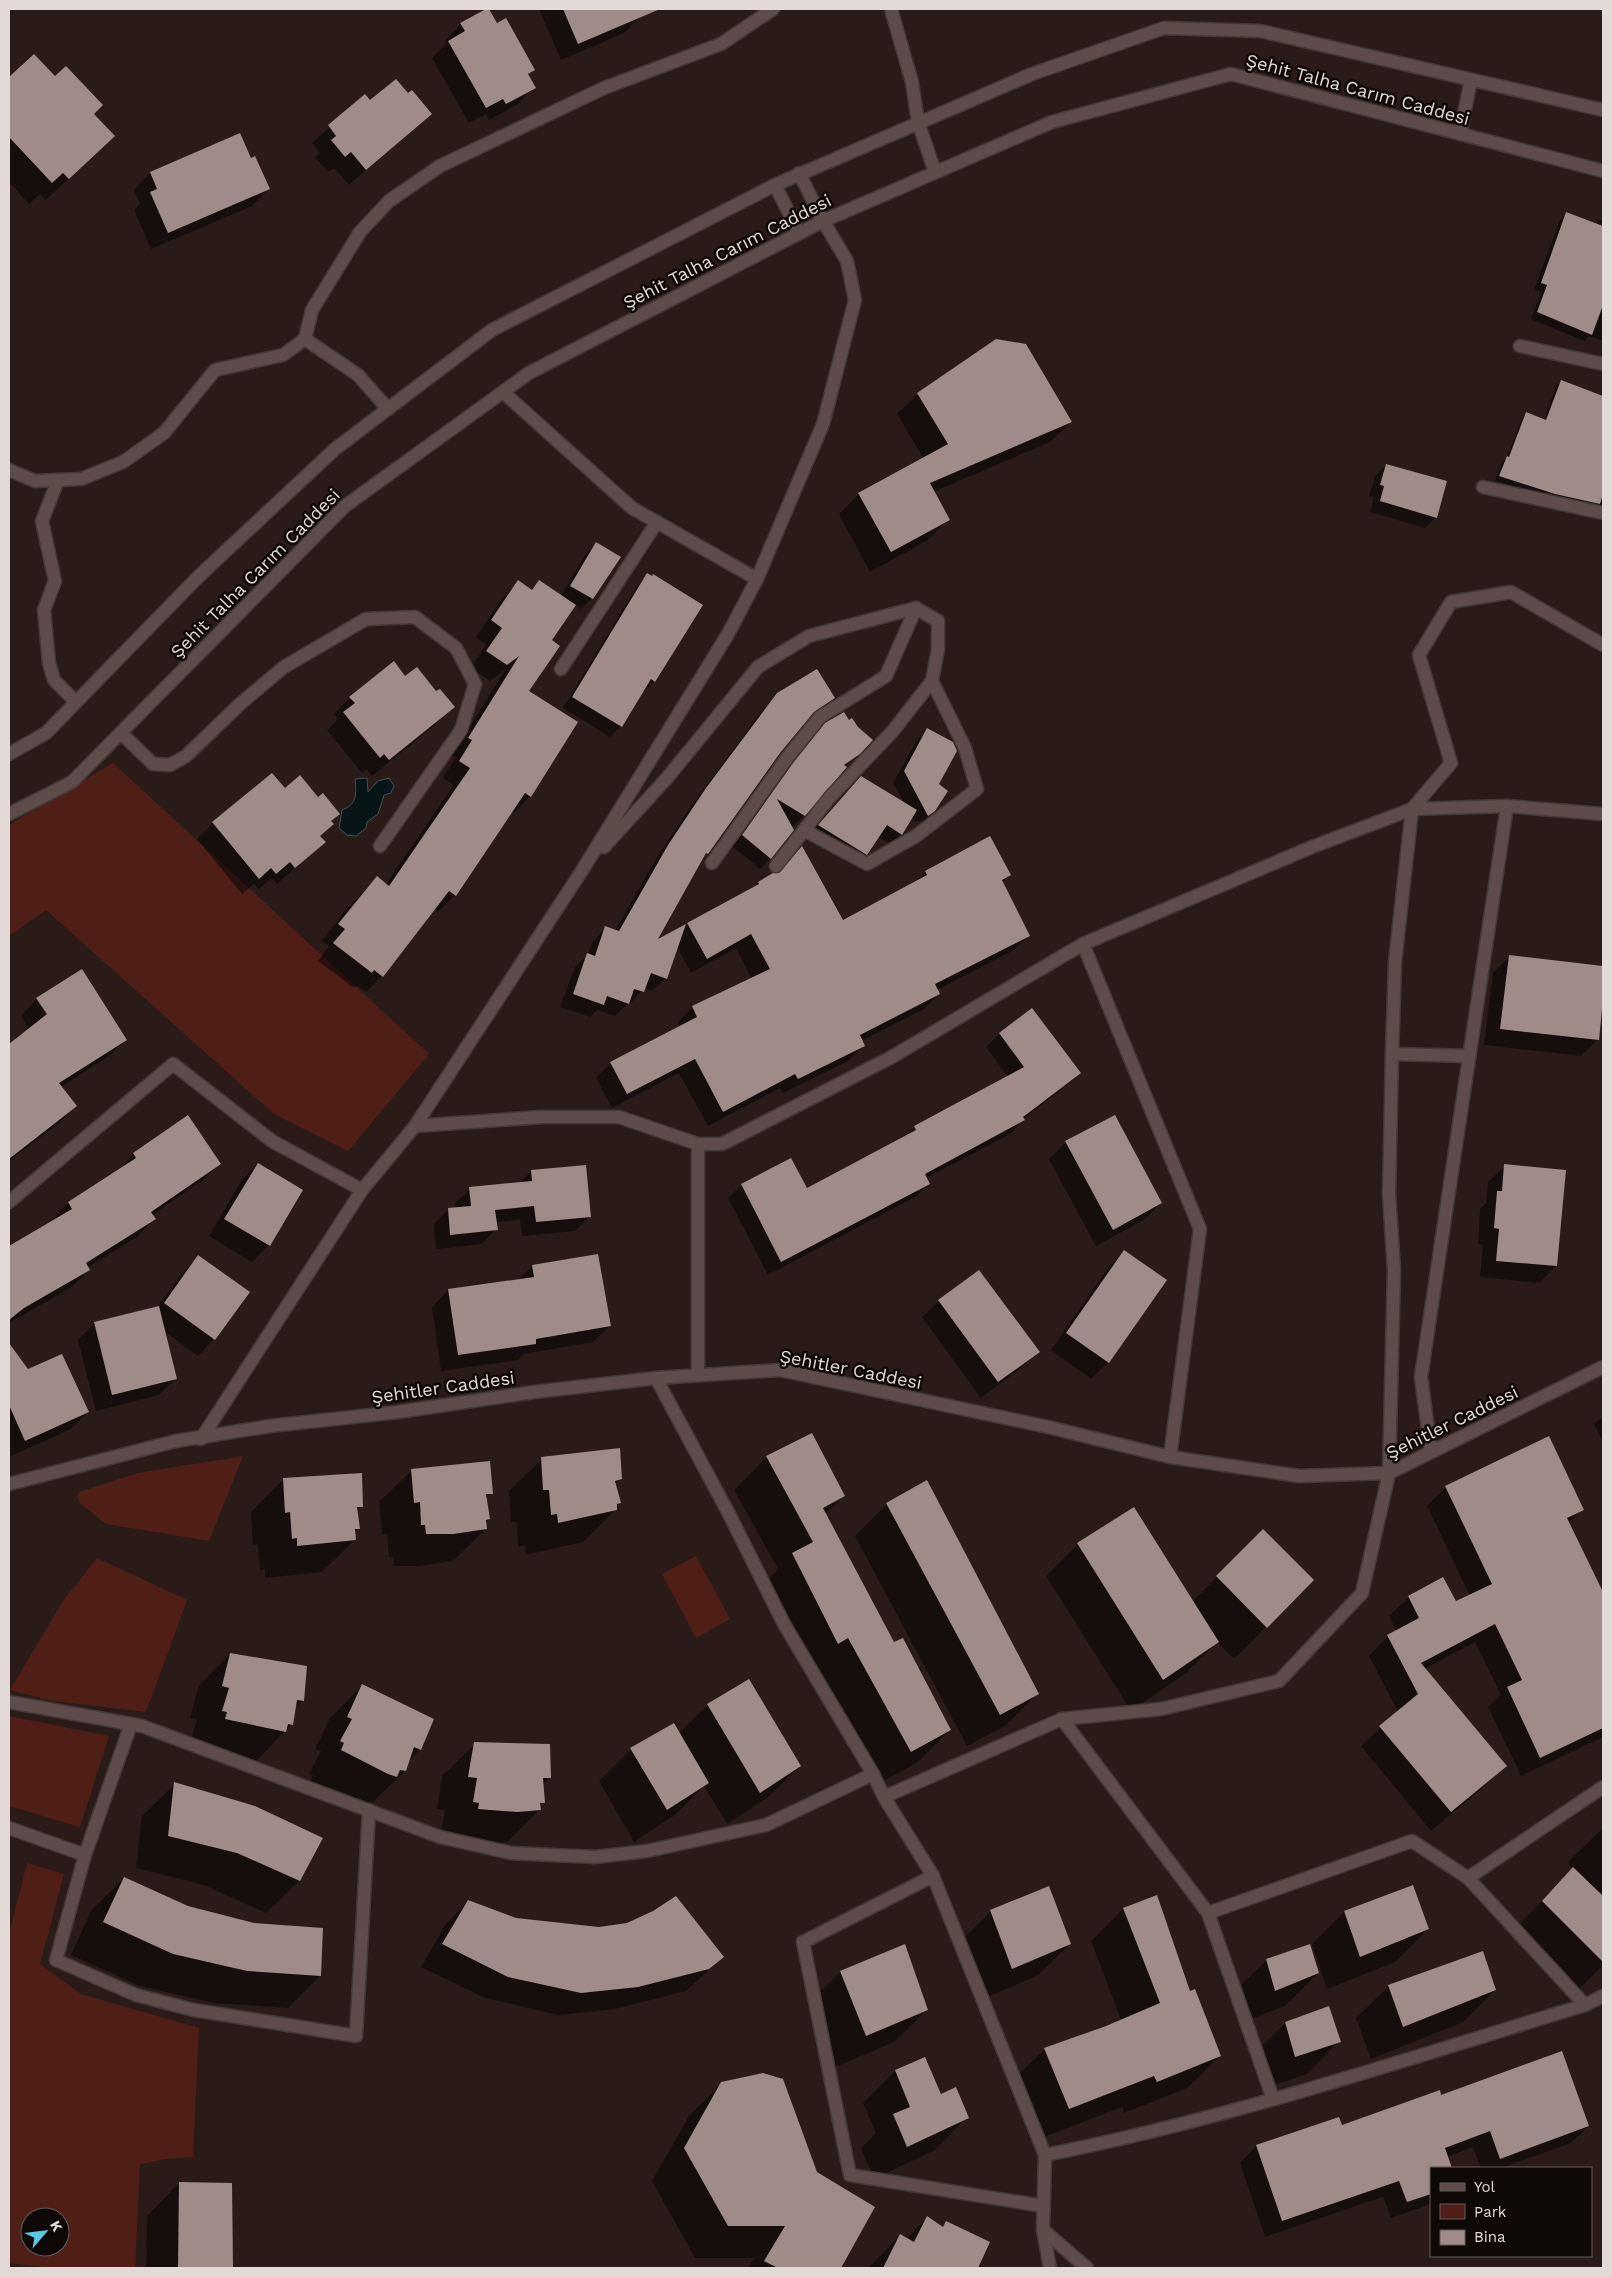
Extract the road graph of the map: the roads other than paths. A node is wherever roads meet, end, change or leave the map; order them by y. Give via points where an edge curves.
1 (773, 9) edge
2 (891, 9) edge
3 (1471, 80) junction
4 (1603, 110) edge
5 (918, 122) junction
6 (1460, 134) junction
7 (1603, 171) edge
8 (935, 172) junction
9 (799, 173) junction
10 (775, 185) junction
11 (823, 220) junction
12 (799, 233) junction
13 (305, 339) junction
14 (1520, 346) dead end
15 (1603, 364) edge
16 (504, 392) junction
17 (388, 409) junction
18 (9, 470) edge
19 (58, 480) junction
20 (1483, 487) dead end
21 (1603, 513) edge
22 (656, 522) junction
23 (757, 579) junction
24 (916, 608) junction
25 (1603, 646) edge
26 (561, 669) dead end
27 (932, 681) junction
28 (76, 702) junction
29 (120, 732) junction
30 (9, 754) edge
31 (1507, 806) junction
32 (1412, 809) junction
33 (9, 814) edge
34 (1603, 814) edge
35 (804, 830) junction
36 (380, 846) dead end
37 (712, 863) dead end
38 (776, 866) dead end
39 (583, 869) junction
40 (1083, 944) junction
41 (1392, 1054) junction
42 (1469, 1056) junction
43 (415, 1126) junction
44 (698, 1144) junction
45 (362, 1190) junction
46 (9, 1202) edge
47 (1603, 1367) edge
48 (698, 1374) junction
49 (656, 1378) junction
50 (201, 1438) junction
51 (1431, 1452) junction
52 (1170, 1458) junction
53 (1389, 1473) junction
54 (9, 1484) edge
55 (9, 1702) edge
56 (1062, 1719) junction
57 (131, 1724) junction
58 (873, 1774) junction
59 (1603, 1787) edge
60 (884, 1797) junction
61 (369, 1810) junction
62 (9, 1828) edge
63 (86, 1855) junction
64 (932, 1876) junction
65 (1468, 1878) junction
66 (1208, 1913) junction
67 (1603, 1996) edge
68 (1586, 2005) junction
69 (1273, 2099) junction
70 (1044, 2155) junction
71 (1043, 2206) junction
72 (1043, 2230) junction
73 (1050, 2268) edge
74 (1087, 2268) edge

1 - 13 street via 721,44 604,88 440,166 389,201 360,232 312,310
2 - 5 street via 912,82
3 - 4 street, Şehit Talha Carım Caddesi
3 - 5 street, Şehit Talha Carım Caddesi via 1260,32 1164,28 1032,74
3 - 6 street
5 - 8 street
5 - 9 street, Şehit Talha Carım Caddesi
6 - 7 street, Şehit Talha Carım Caddesi
6 - 8 street, Şehit Talha Carım Caddesi via 1232,74 1052,122
8 - 11 street, Şehit Talha Carım Caddesi
9 - 10 street, Şehit Talha Carım Caddesi
9 - 11 street
10 - 12 street
10 - 17 street, Şehit Talha Carım Caddesi via 492,330
11 - 12 street, Şehit Talha Carım Caddesi
11 - 23 street via 847,261 855,300 823,424
12 - 16 street, Şehit Talha Carım Caddesi via 529,373
13 - 17 street via 358,375
13 - 19 street via 283,355 215,370 164,433 122,462 81,479
14 - 15 street
16 - 22 street via 632,508
16 - 29 street, Şehit Talha Carım Caddesi via 345,506
17 - 28 street, Şehit Talha Carım Caddesi via 335,449 198,577
18 - 19 street via 35,481
19 - 28 street via 42,521 55,581 44,610 49,663 54,680
20 - 21 street
22 - 23 street
22 - 26 street
23 - 39 street via 728,634
24 - 27 street via 938,621 938,649
24 - 37 street via 886,676 820,717
24 - 39 street via 809,636 758,667 667,778
25 - 32 street via 1511,592 1451,602 1419,655 1451,763
27 - 35 street via 892,732 830,797
27 - 35 street via 965,748 978,789 916,836 867,864
28 - 30 street, Şehit Talha Carım Caddesi via 46,732
29 - 33 street, Şehit Talha Carım Caddesi via 72,782
29 - 36 street via 152,764 170,765 186,756 284,667 366,619 415,617 456,648 475,684 461,730
31 - 32 street
31 - 34 street
31 - 42 street
32 - 40 street via 1312,847
32 - 41 street via 1395,962
35 - 38 street
39 - 43 street
40 - 44 street via 881,1063 722,1144
40 - 52 street via 1200,1229
41 - 42 street
41 - 53 street via 1390,1194 1394,1270
42 - 51 street via 1421,1378
43 - 44 street via 541,1116 619,1117
43 - 45 street
44 - 48 street
45 - 46 street via 272,1141 173,1064
45 - 50 street
47 - 51 street, Şehitler Caddesi
48 - 49 street, Şehitler Caddesi
48 - 52 street, Şehitler Caddesi via 780,1370 1048,1427
49 - 50 street, Şehitler Caddesi via 270,1426
49 - 58 street via 784,1624
50 - 54 street, Şehitler Caddesi via 176,1441
51 - 53 street, Şehitler Caddesi
52 - 53 street, Şehitler Caddesi via 1299,1476
53 - 56 street via 1362,1594 1279,1681 1161,1709
55 - 57 street
56 - 60 street
56 - 66 street
57 - 61 street
57 - 63 street
58 - 60 street
58 - 61 street via 766,1825 647,1850 596,1857 511,1853 440,1838
59 - 65 street
60 - 64 street
61 - 63 street via 356,2036 194,2010 136,1995 56,1960
62 - 63 street
64 - 70 street
64 - 71 street via 803,1942 850,2175
65 - 66 street via 1412,1841
65 - 68 street
66 - 69 street
67 - 68 street
68 - 69 street
69 - 70 street
70 - 71 street
71 - 72 street
72 - 73 street
72 - 74 street

